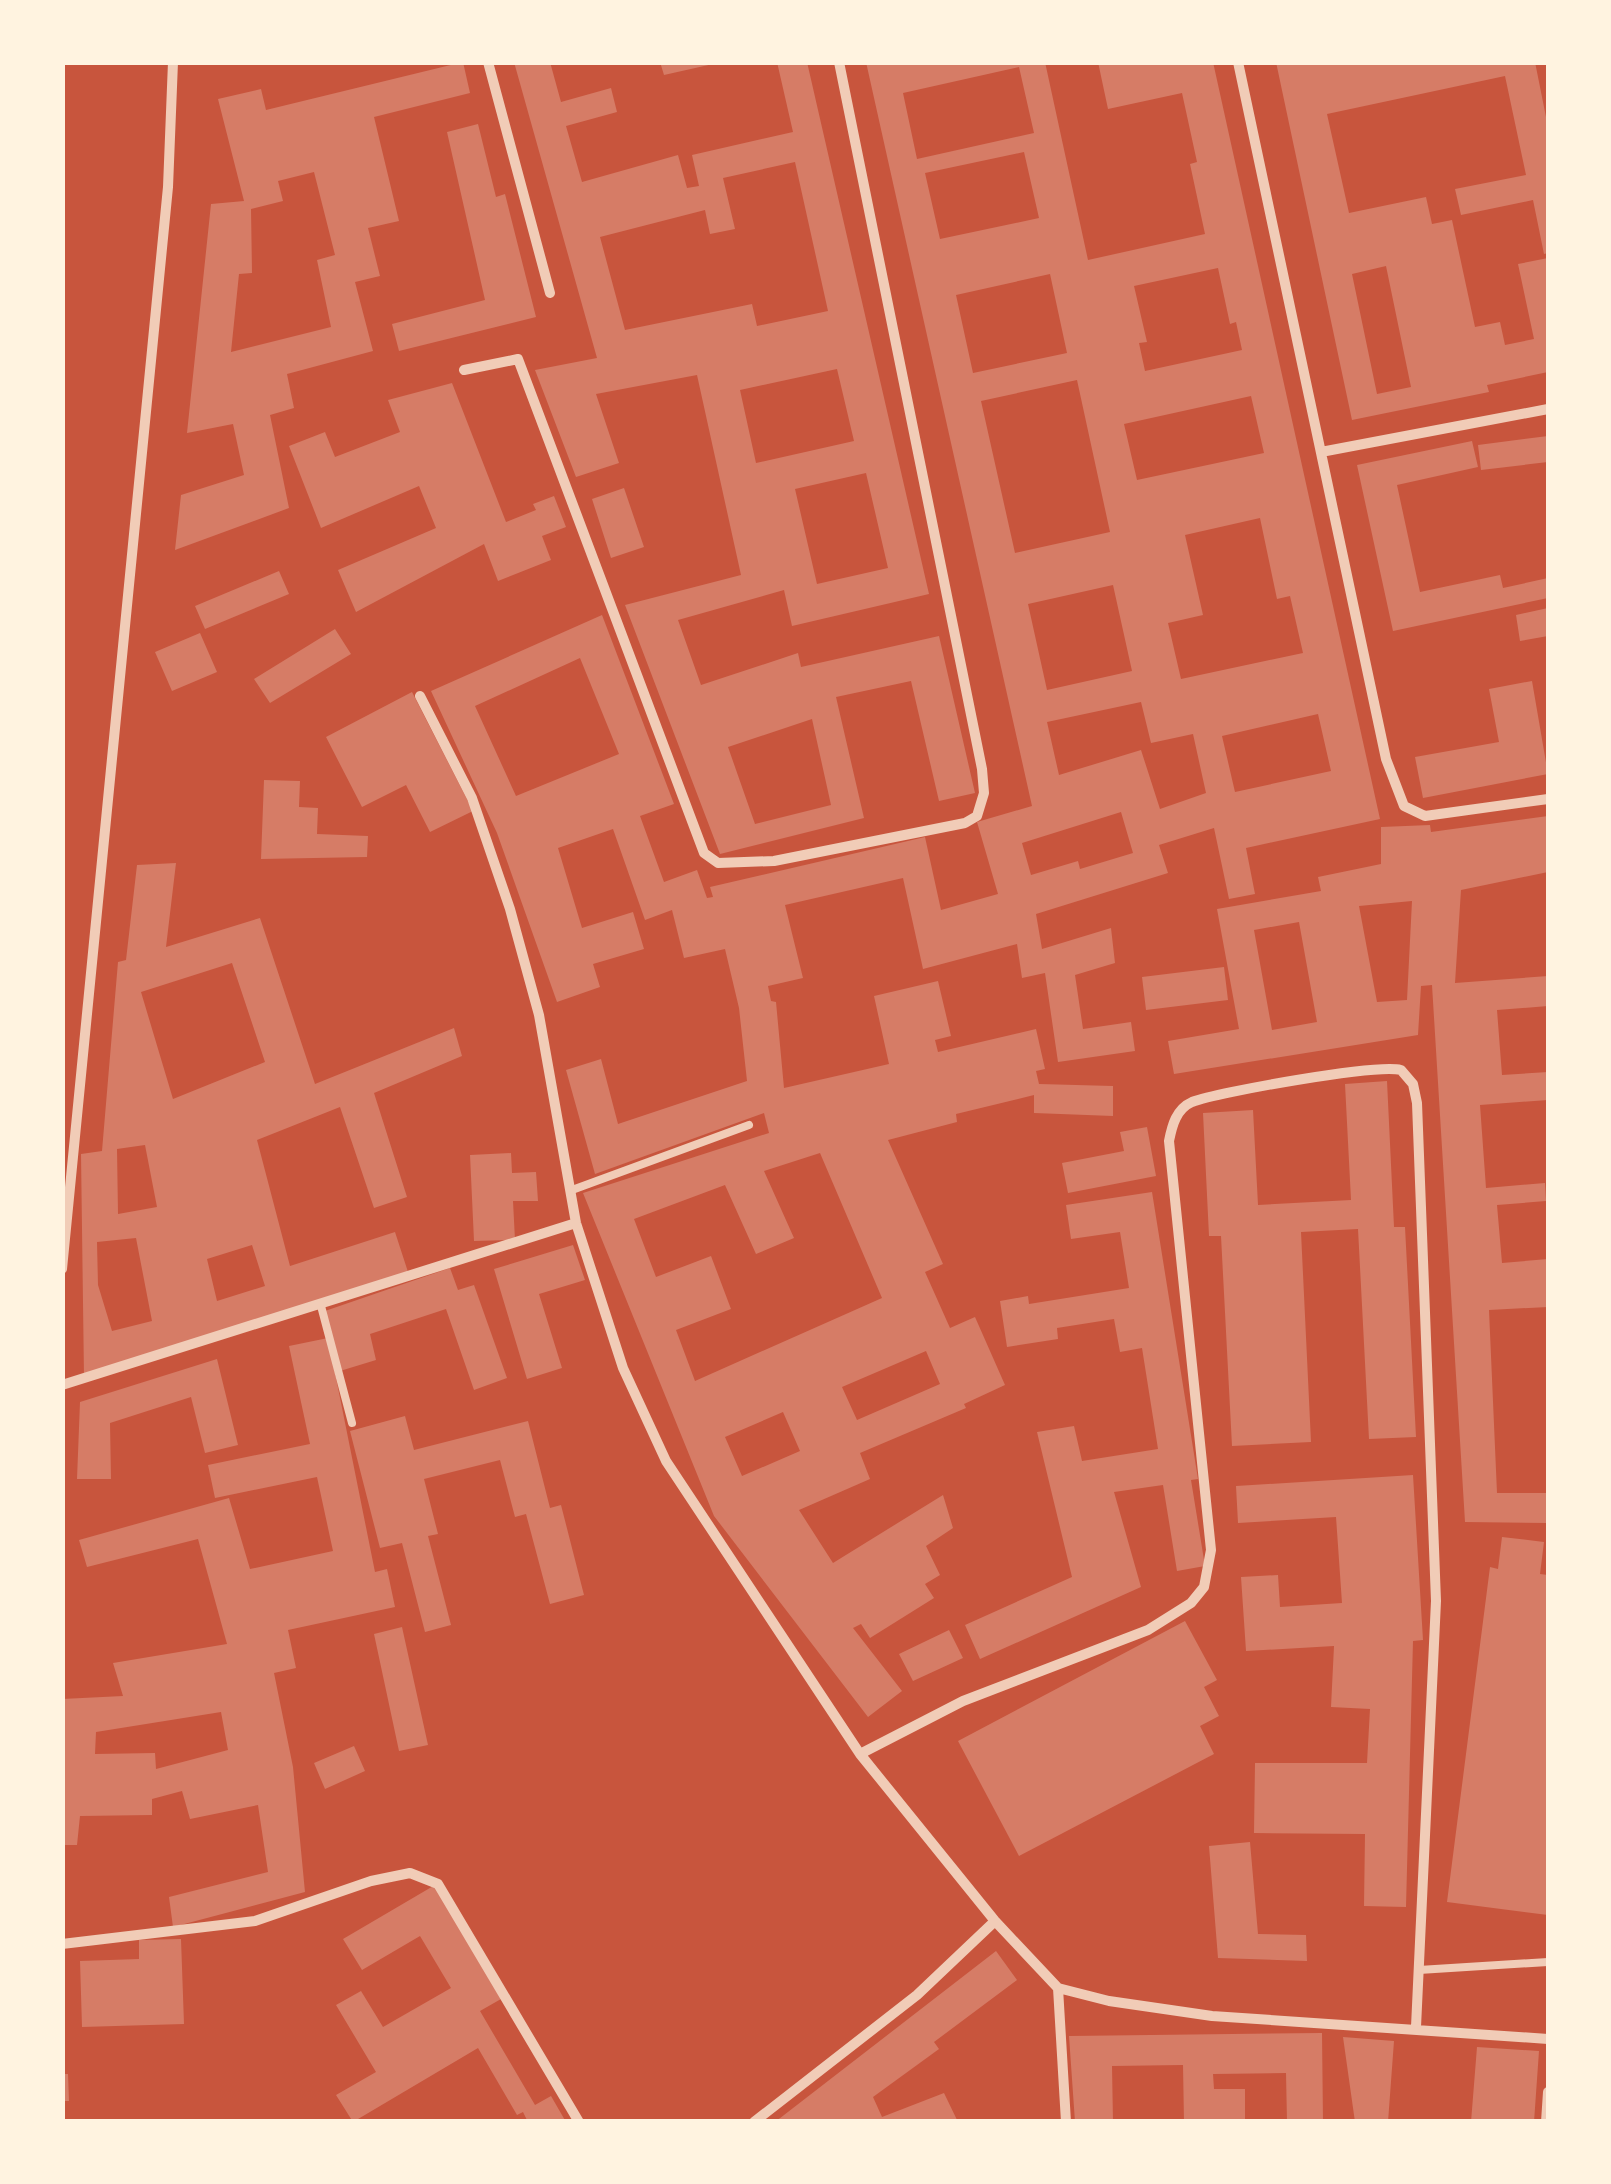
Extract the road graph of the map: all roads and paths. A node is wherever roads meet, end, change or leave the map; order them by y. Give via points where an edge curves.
1 (173, 62) edge
2 (488, 62) edge
3 (839, 62) edge
4 (1238, 62) edge
5 (550, 293) dead end
6 (464, 370) dead end
7 (1548, 409) edge
8 (1321, 452) junction
9 (420, 696) dead end
10 (1548, 798) edge
11 (748, 1125) dead end
12 (572, 1190) junction
13 (576, 1223) junction
14 (62, 1269) edge
15 (321, 1306) junction
16 (62, 1386) edge
17 (352, 1423) dead end
18 (860, 1754) junction
19 (996, 1921) junction
20 (62, 1944) edge
21 (1548, 1962) edge
22 (1419, 1970) junction
23 (1058, 1988) junction
24 (1416, 2027) junction
25 (1548, 2039) edge
26 (1548, 2092) edge
27 (579, 2122) edge
28 (754, 2122) edge
29 (1066, 2122) edge
30 (1546, 2122) edge

1 - 14 street via 168,187
2 - 5 street
3 - 6 street via 982,769 977,816 774,860 718,863 704,852 518,360
4 - 8 street
7 - 8 street
8 - 10 street via 1386,759 1404,806 1425,816
9 - 12 street via 472,798 510,909 540,1015
11 - 12 lane
12 - 13 street
13 - 15 street
13 - 18 street via 624,1368 666,1461
15 - 16 street
15 - 17 lane
18 - 19 street
18 - 22 street via 963,1700 1148,1630 1204,1587 1211,1550 1172,1124 1190,1103 1349,1072 1401,1070 1417,1103 1436,1601
19 - 23 street
19 - 28 street via 917,1995
20 - 27 street via 255,1920 410,1872 438,1884
21 - 22 lane
22 - 24 street
23 - 24 street via 1212,2016
23 - 29 street
24 - 25 street
26 - 30 street

